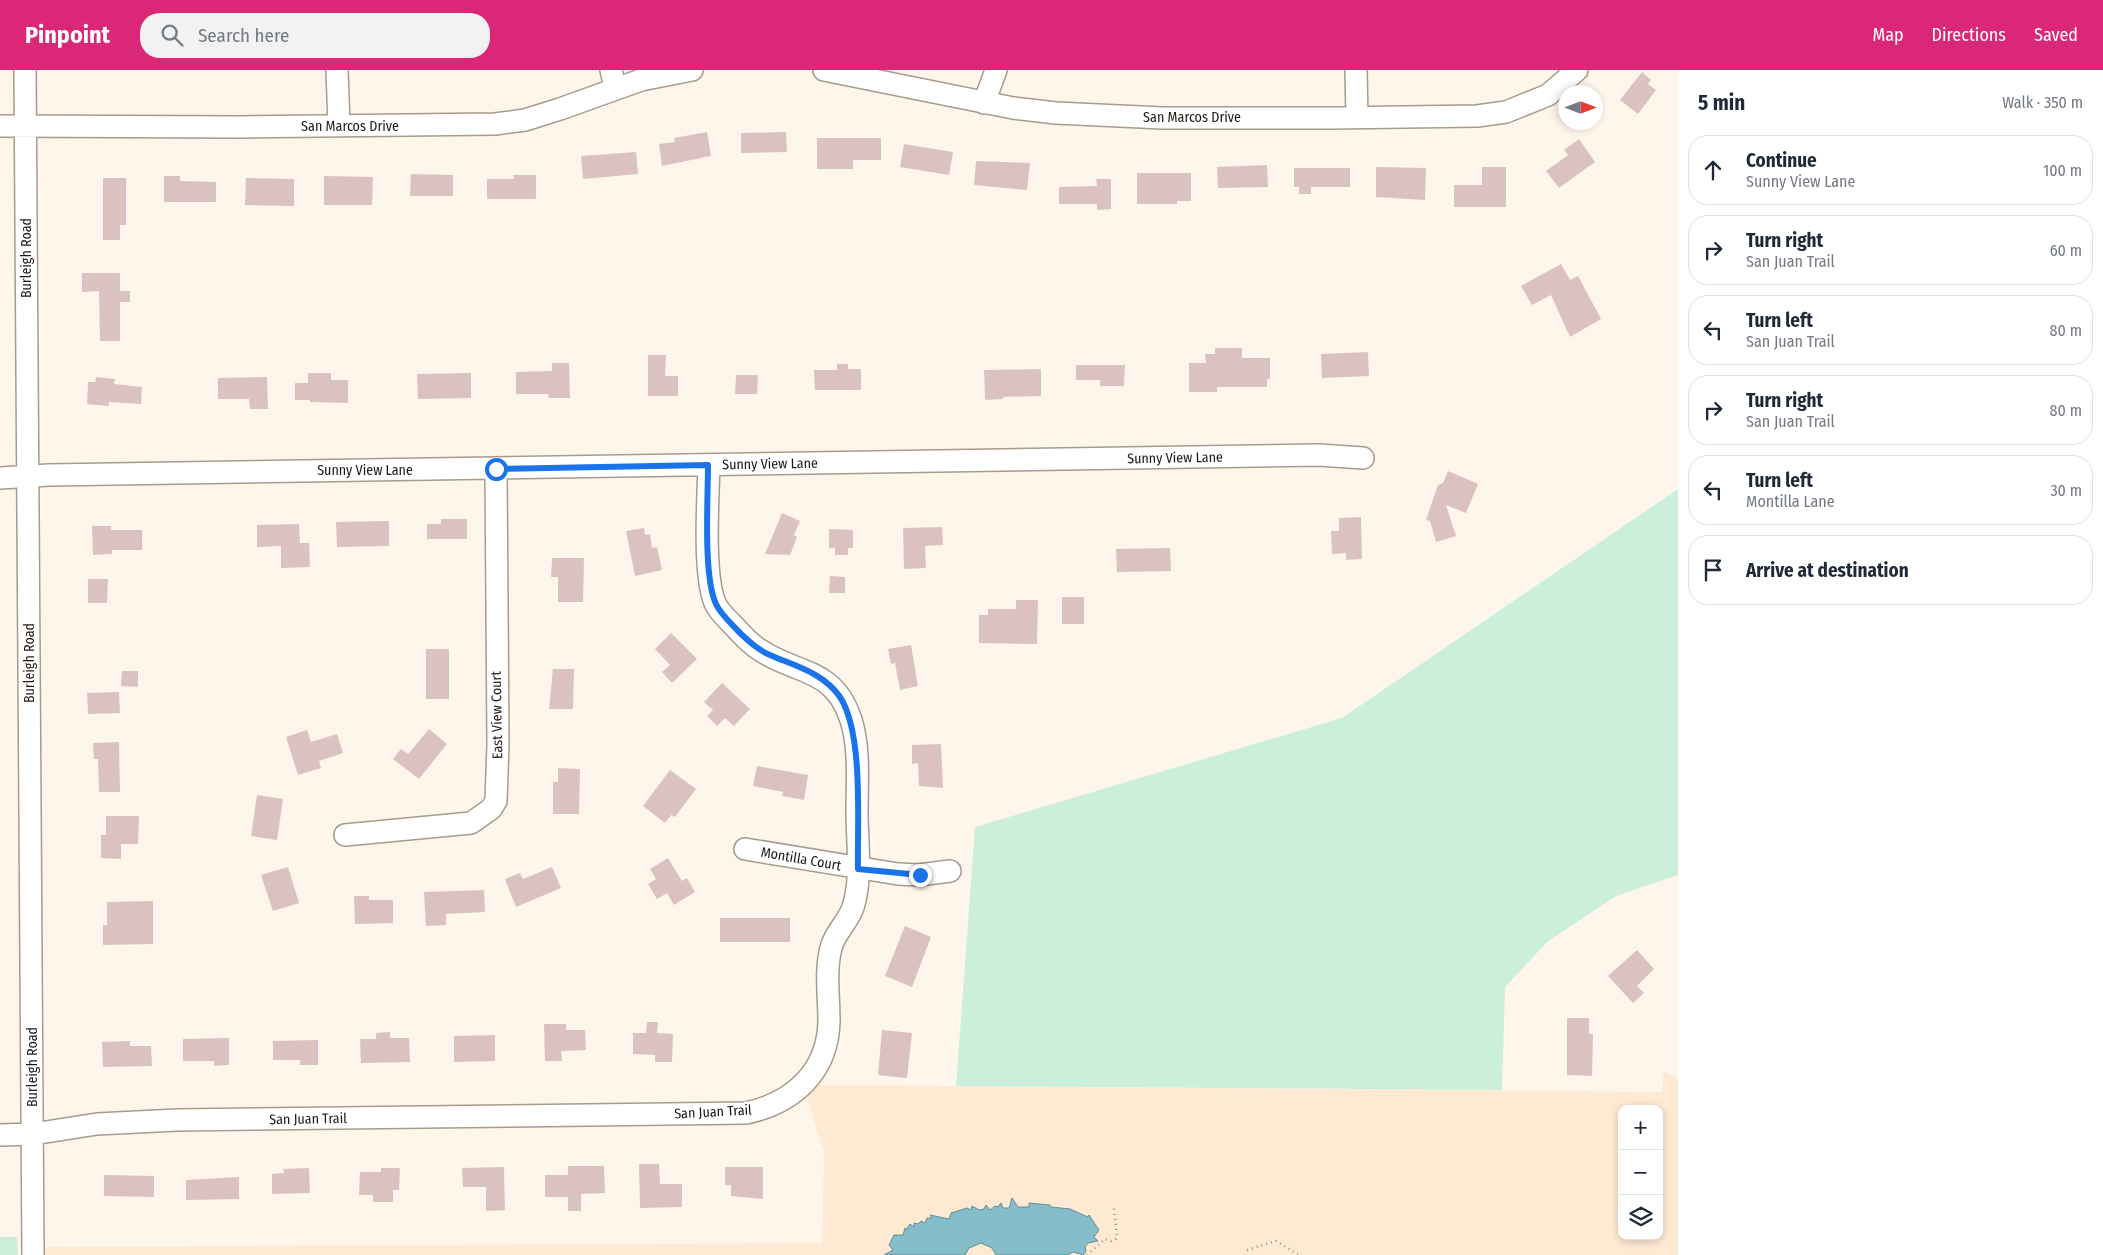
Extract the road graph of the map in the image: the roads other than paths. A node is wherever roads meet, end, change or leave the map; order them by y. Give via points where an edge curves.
1 (25, 70) edge
2 (336, 70) edge
3 (692, 70) edge
4 (824, 70) edge
5 (996, 70) edge
6 (1356, 70) edge
7 (1577, 70) edge
8 (613, 79) edge
9 (984, 103) junction
10 (1357, 117) junction
11 (339, 125) junction
12 (0, 126) edge
13 (25, 126) junction
14 (1363, 458) dead end
15 (708, 465) junction
16 (496, 469) junction
17 (28, 477) junction
18 (0, 478) edge
19 (345, 835) dead end
20 (745, 849) dead end
21 (858, 869) junction
22 (950, 871) dead end
23 (33, 1134) junction
24 (0, 1135) edge
25 (33, 1255) edge

1 - 13 street, Burleigh Road
2 - 11 street
3 - 8 street, San Marcos Drive
4 - 9 street, San Marcos Drive
5 - 9 street
6 - 10 street
7 - 10 street, San Marcos Drive via 1548,95 1506,112 1477,116
8 - 11 street, San Marcos Drive via 560,109 526,120 495,124
9 - 10 street, San Marcos Drive via 1105,116
11 - 13 street, San Marcos Drive
12 - 13 street, San Marcos Drive
13 - 17 street, Burleigh Road
14 - 15 street, Sunny View Lane via 1319,455
15 - 16 street, Sunny View Lane
15 - 21 street, San Juan Trail via 709,582 715,603 760,651 823,680 840,697 851,720 856,754
16 - 17 street, Sunny View Lane via 49,474
16 - 19 street, East View Court via 496,801 491,809 470,824
17 - 18 street, Sunny View Lane
17 - 23 street, Burleigh Road
20 - 21 street, Montilla Court
21 - 22 street, Montilla Court via 920,875
21 - 23 street, San Juan Trail via 854,905 830,952 829,1024 821,1056 814,1070 792,1095 759,1110 622,1116 177,1120 97,1124
23 - 24 street, San Juan Trail
23 - 25 street, Burleigh Road

